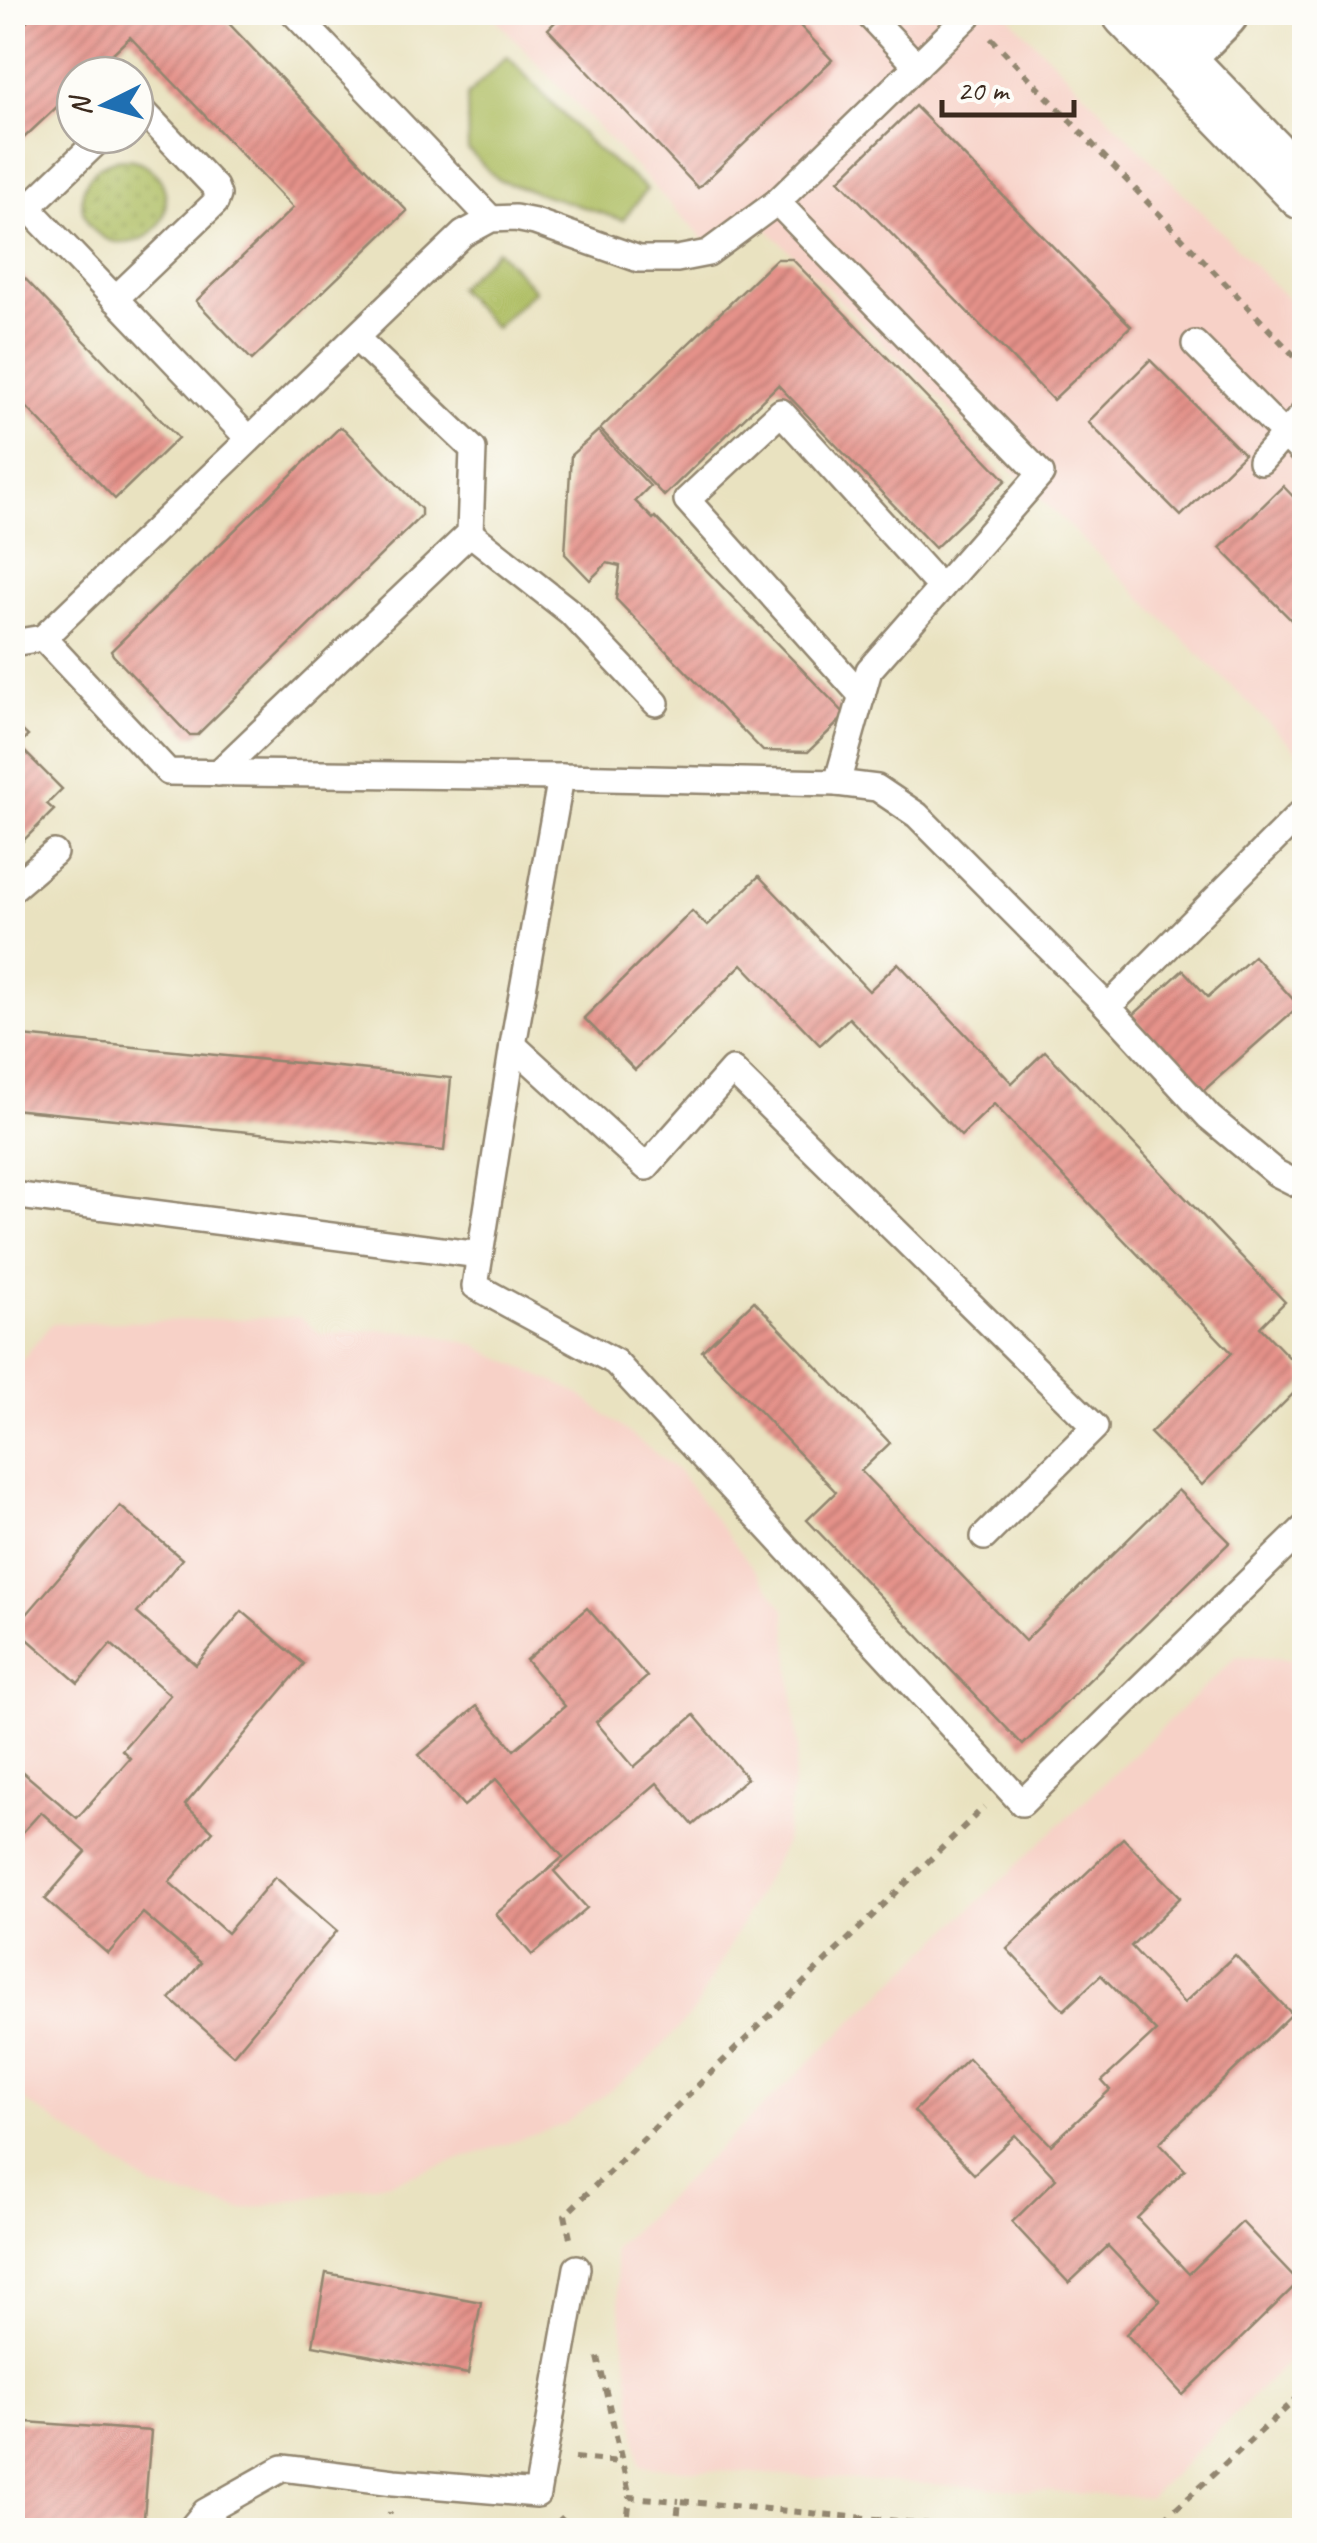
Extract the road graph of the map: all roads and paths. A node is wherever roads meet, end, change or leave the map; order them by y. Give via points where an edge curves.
1 (293, 12) edge
2 (866, 12) edge
3 (1130, 12) edge
4 (971, 14) edge
5 (1193, 22) edge
6 (917, 66) junction
7 (155, 124) edge
8 (83, 155) edge
9 (1304, 162) edge
10 (1304, 192) edge
11 (777, 202) junction
12 (491, 219) junction
13 (115, 299) junction
14 (356, 338) junction
15 (1195, 344) dead end
16 (1304, 366) edge
17 (1304, 413) edge
18 (1285, 435) junction
19 (249, 439) junction
20 (1304, 454) edge
21 (1261, 461) dead end
22 (470, 534) junction
23 (940, 588) junction
24 (43, 638) junction
25 (12, 643) edge
26 (862, 696) junction
27 (656, 703) dead end
28 (218, 773) junction
29 (561, 776) junction
30 (837, 783) junction
31 (1299, 815) dead end
32 (54, 853) dead end
33 (12, 889) edge
34 (1108, 1007) junction
35 (513, 1045) junction
36 (1304, 1186) edge
37 (12, 1195) edge
38 (480, 1255) junction
39 (1304, 1528) edge
40 (984, 1537) dead end
41 (1006, 1786) junction
42 (577, 2268) joint
43 (595, 2345) dead end
44 (1304, 2392) edge
45 (544, 2456) junction
46 (622, 2462) junction
47 (630, 2497) junction
48 (678, 2501) junction
49 (190, 2530) edge
50 (626, 2530) edge
51 (676, 2530) edge
52 (994, 2530) edge
53 (1152, 2530) edge

1 - 12 lane
2 - 6 lane
3 - 10 street
4 - 6 lane
4 - 16 path
5 - 9 street
6 - 11 lane
7 - 13 lane via 218,195
8 - 13 lane via 33,208
11 - 12 lane via 708,252 677,259 640,258 535,222
11 - 23 lane via 1041,474
12 - 14 lane via 462,234
13 - 19 lane
14 - 19 lane
14 - 22 lane via 473,449
15 - 18 lane
17 - 18 lane
18 - 20 lane
18 - 21 lane
19 - 24 lane
22 - 27 lane via 570,612
22 - 28 lane
23 - 26 lane via 869,670
23 - 26 lane via 780,412 687,500
24 - 25 lane
24 - 28 lane via 168,772
26 - 30 lane
28 - 29 lane
29 - 30 lane
29 - 35 lane
30 - 34 lane via 877,788 917,816
31 - 34 lane
32 - 33 lane
34 - 36 lane via 1209,1116 1276,1173
35 - 38 lane
35 - 40 lane via 646,1167 732,1070 1096,1427
37 - 38 lane
38 - 41 lane via 475,1286 615,1362
39 - 41 lane via 1022,1803
41 - 42 path via 566,2216
42 - 45 lane
43 - 46 path
44 - 53 path
45 - 46 path
45 - 49 lane via 537,2494 283,2468 204,2512
46 - 47 path
47 - 48 path
47 - 50 path
48 - 51 path
48 - 52 path

